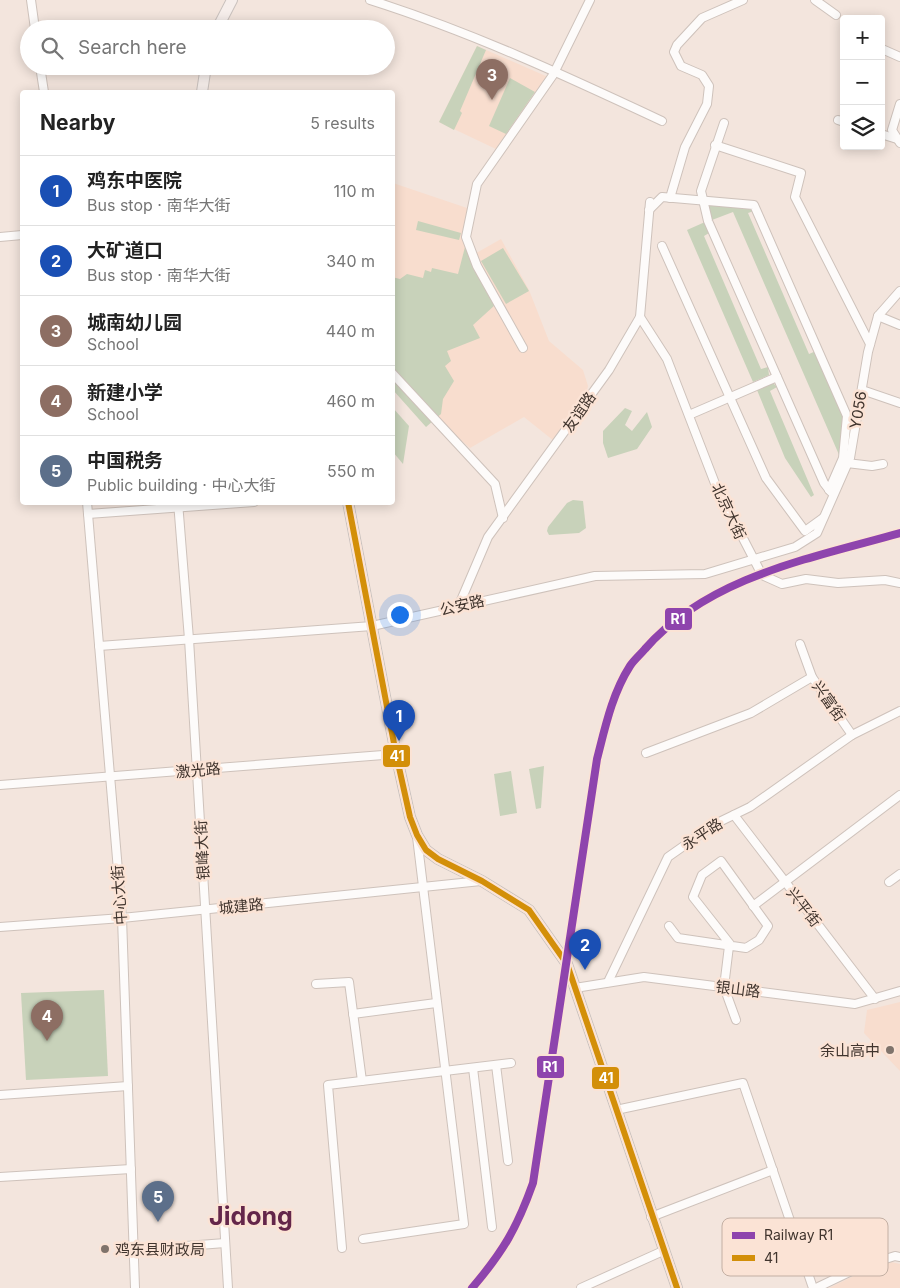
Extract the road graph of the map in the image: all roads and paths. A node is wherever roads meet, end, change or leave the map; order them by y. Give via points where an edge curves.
1 (31, 0) edge
2 (232, 0) edge
3 (370, 0) edge
4 (590, 0) edge
5 (743, 0) edge
6 (815, 0) edge
7 (836, 15) dead end
8 (34, 20) edge
9 (222, 20) edge
10 (885, 50) edge
11 (900, 57) edge
12 (555, 71) junction
13 (41, 75) edge
14 (205, 75) edge
15 (44, 90) edge
16 (202, 90) edge
17 (900, 104) edge
18 (662, 121) dead end
19 (724, 123) dead end
20 (885, 136) edge
21 (899, 141) edge
22 (716, 145) junction
23 (670, 198) junction
24 (702, 201) junction
25 (20, 235) edge
26 (0, 237) edge
27 (662, 246) dead end
28 (900, 292) edge
29 (878, 316) junction
30 (640, 318) junction
31 (900, 325) edge
32 (870, 344) junction
33 (523, 348) dead end
34 (395, 375) edge
35 (776, 377) junction
36 (862, 390) junction
37 (730, 396) junction
38 (900, 403) edge
39 (689, 415) junction
40 (847, 463) junction
41 (883, 464) dead end
42 (831, 493) junction
43 (87, 505) edge
44 (179, 505) edge
45 (349, 505) edge
46 (88, 514) junction
47 (503, 518) junction
48 (823, 518) junction
49 (817, 533) joint
50 (752, 560) junction
51 (900, 583) edge
52 (459, 605) junction
53 (372, 626) junction
54 (189, 639) junction
55 (800, 644) dead end
56 (99, 646) junction
57 (812, 678) junction
58 (900, 711) edge
59 (852, 735) junction
60 (646, 753) dead end
61 (396, 754) junction
62 (197, 770) junction
63 (110, 777) junction
64 (0, 785) edge
65 (900, 795) edge
66 (734, 815) junction
67 (417, 835) junction
68 (900, 874) edge
69 (784, 880) junction
70 (482, 881) junction
71 (889, 882) dead end
72 (422, 887) junction
73 (753, 906) junction
74 (205, 909) junction
75 (122, 918) junction
76 (669, 926) dead end
77 (0, 927) edge
78 (729, 946) junction
79 (608, 982) junction
80 (316, 984) dead end
81 (724, 987) junction
82 (575, 988) junction
83 (900, 991) edge
84 (875, 999) junction
85 (436, 1003) junction
86 (353, 1014) junction
87 (736, 1020) dead end
88 (511, 1063) dead end
89 (496, 1065) junction
90 (473, 1068) junction
91 (445, 1071) junction
92 (362, 1081) junction
93 (128, 1086) junction
94 (0, 1095) edge
95 (616, 1110) junction
96 (508, 1162) dead end
97 (131, 1169) junction
98 (772, 1170) junction
99 (0, 1177) edge
100 (652, 1216) junction
101 (789, 1218) edge
102 (492, 1227) dead end
103 (363, 1239) dead end
104 (225, 1243) junction
105 (342, 1248) dead end
106 (134, 1250) junction
107 (663, 1251) junction
108 (810, 1276) edge
109 (840, 1276) edge
110 (135, 1288) edge
111 (228, 1288) edge
112 (581, 1288) edge
113 (677, 1288) edge
114 (814, 1288) edge

1 - 8 street
2 - 9 main road
3 - 12 street via 434,20
4 - 12 street
5 - 23 street via 702,18 674,52 681,66 702,75 709,86 707,104 685,147
6 - 7 street
10 - 11 street
12 - 18 street
12 - 33 street via 477,184 466,236 477,266
13 - 15 street
14 - 16 main road
17 - 21 street via 892,130
19 - 22 street
20 - 21 street
22 - 24 street via 701,191
22 - 32 street via 801,173 795,197
23 - 24 street
23 - 30 street, 友谊路 via 662,197 650,206
24 - 35 street
24 - 42 street via 754,205 758,214 847,416 842,458
25 - 26 street
27 - 37 street
28 - 29 street, Y056 / Y056
29 - 31 street
29 - 32 street, Y056 / Y056
30 - 39 street, 北京大街 via 667,359
30 - 47 street, 友谊路 via 609,370
32 - 36 street, Y056 / Y056
34 - 47 street via 495,484
35 - 37 street
35 - 42 street
36 - 38 street
36 - 40 street, Y056 / Y056
37 - 39 street
37 - 48 street via 766,478 805,530
39 - 50 street, 北京大街 via 716,486
40 - 41 street
40 - 42 street, Y056 / Y056
42 - 48 street, Y056 / Y056
43 - 46 street, 中心大街
44 - 46 street
44 - 54 street, 银峰大街
45 - 53 main road
46 - 56 street, 中心大街
47 - 52 street, 友谊路 via 488,538
48 - 49 street, Y056 / Y056
49 - 50 street, 公安路 via 794,547
50 - 51 street, 北京大街 via 762,575 782,584 806,579 838,583 885,580
50 - 52 street, 公安路 via 705,574 595,576
52 - 53 street, 公安路
53 - 54 street, 公安路
53 - 61 main road
54 - 56 street, 公安路
54 - 62 street, 银峰大街
55 - 57 street, 兴富街
56 - 63 street, 中心大街
57 - 59 street, 兴富街
57 - 60 street via 751,713
58 - 59 street, 兴富街
59 - 66 street, 永平路
61 - 62 street, 激光路
61 - 67 main road
62 - 63 street, 激光路
62 - 74 street, 银峰大街
63 - 64 street, 激光路
63 - 75 street, 中心大街
65 - 69 street
66 - 69 street, 兴平街
66 - 79 street, 永平路 via 715,824 668,857
67 - 70 main road via 426,850 438,859
67 - 72 street
68 - 71 street
69 - 73 street
69 - 84 street, 兴平街
70 - 72 street, 城建路
70 - 82 main road via 528,910 567,964
72 - 74 street, 城建路
72 - 85 street
73 - 78 street via 768,926 759,940 746,948
73 - 78 street via 721,861 702,875 694,897
74 - 75 street, 城建路
74 - 104 street, 银峰大街
75 - 77 street, 城建路
75 - 93 street, 中心大街
76 - 78 street via 678,938
78 - 81 street
79 - 81 street, 银山路 via 644,976
79 - 82 street, 银山路
80 - 86 street via 349,982
81 - 84 street, 银山路 via 855,1004
81 - 87 street
82 - 95 main road
83 - 84 street, 银山路
85 - 86 street
85 - 91 street
86 - 92 street
88 - 89 street
89 - 90 street
89 - 96 street
90 - 91 street
90 - 102 street
91 - 92 street
91 - 103 street via 464,1224
92 - 105 street via 328,1085
93 - 94 street
93 - 97 street, 中心大街
95 - 98 street via 743,1083
95 - 100 main road
97 - 99 street
97 - 106 street, 中心大街
98 - 100 street
98 - 101 street
100 - 107 main road
104 - 106 street
104 - 111 street, 银峰大街
106 - 110 street, 中心大街
107 - 112 street
107 - 113 main road
108 - 114 street
109 - 114 street

